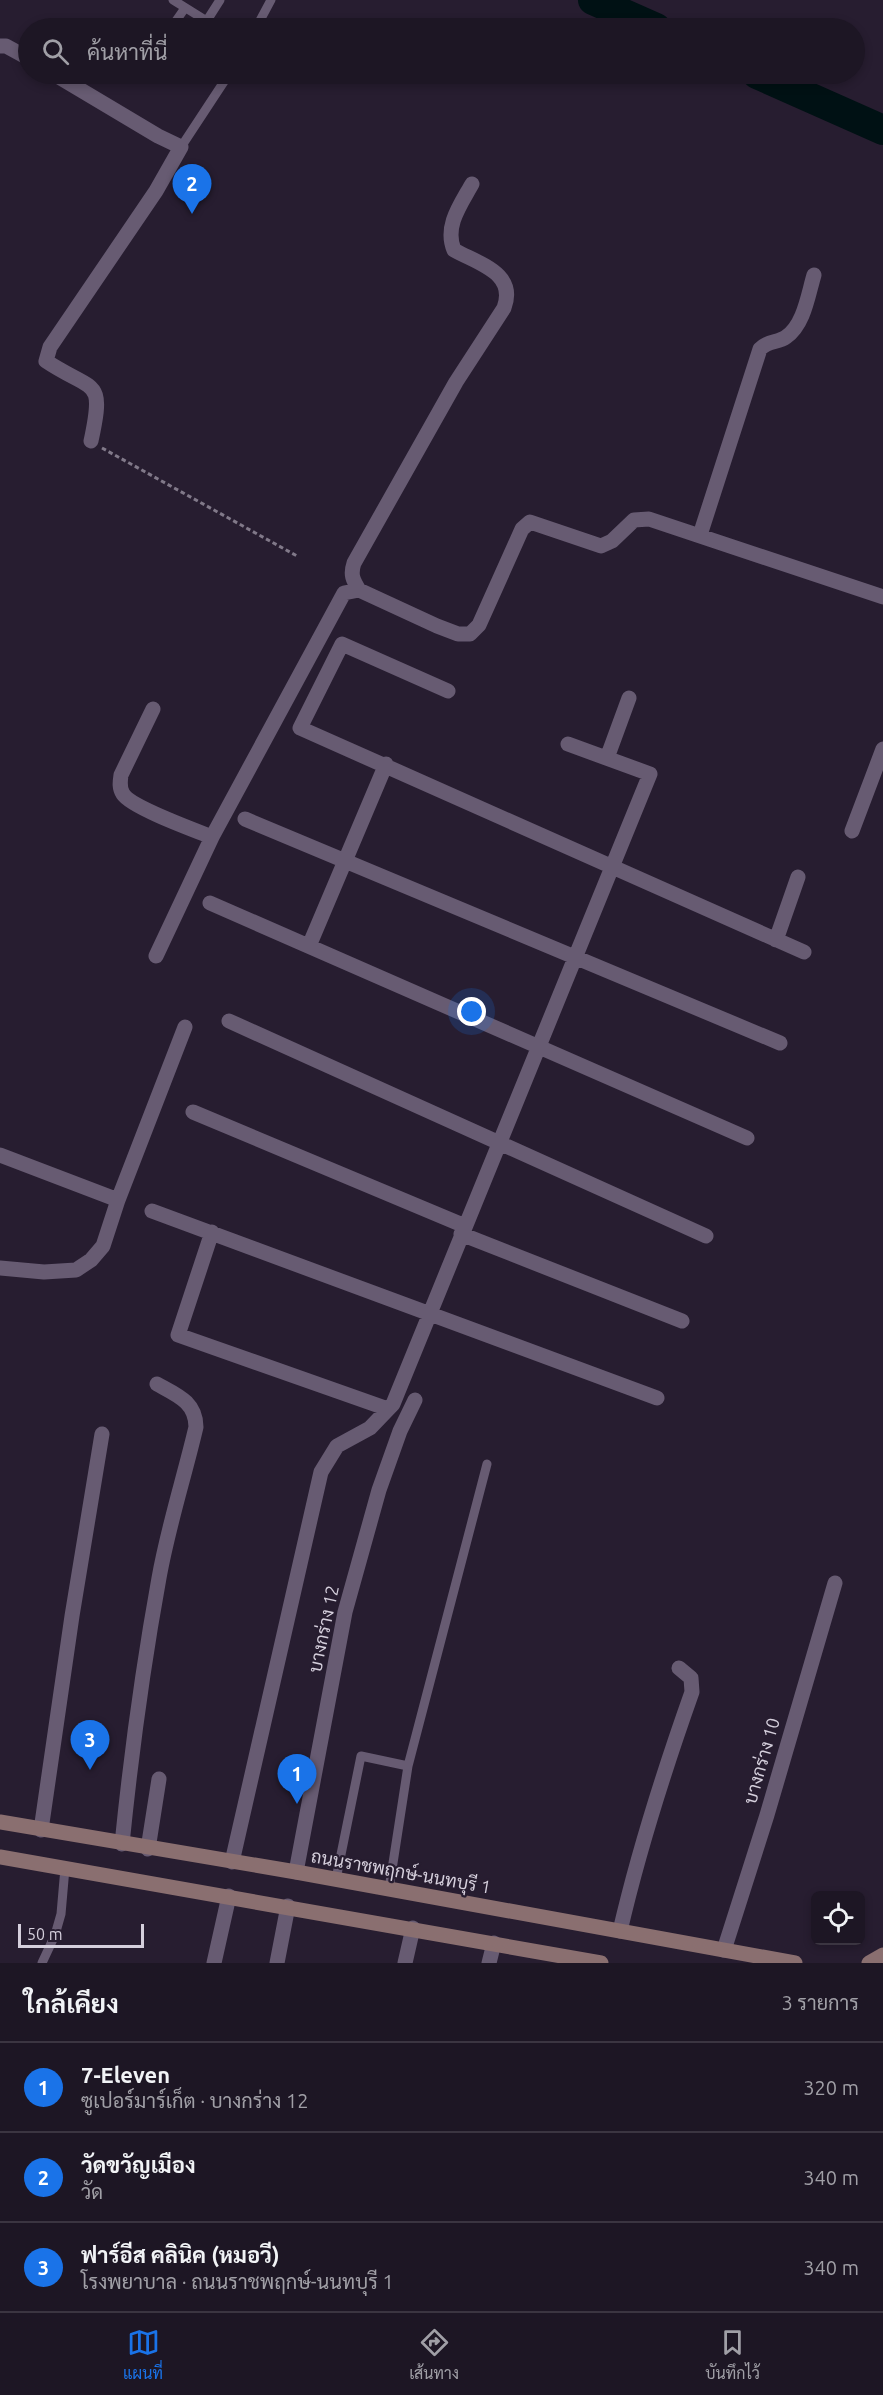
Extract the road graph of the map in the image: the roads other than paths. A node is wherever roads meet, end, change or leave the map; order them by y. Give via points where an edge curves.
1 (173, 0) edge
2 (220, 0) edge
3 (271, 0) edge
4 (185, 8) junction
5 (178, 18) edge
6 (200, 18) edge
7 (209, 18) edge
8 (261, 18) edge
9 (0, 46) edge
10 (18, 53) edge
11 (71, 84) edge
12 (222, 84) edge
13 (181, 147) junction
14 (472, 184) dead end
15 (814, 275) dead end
16 (92, 441) road end
17 (700, 535) junction
18 (359, 590) junction
19 (883, 597) edge
20 (448, 691) dead end
21 (629, 698) dead end
22 (153, 710) dead end
23 (568, 744) dead end
24 (883, 748) edge
25 (607, 758) junction
26 (386, 764) junction
27 (245, 819) dead end
28 (852, 831) dead end
29 (212, 837) junction
30 (344, 860) junction
31 (612, 866) junction
32 (798, 877) dead end
33 (210, 903) dead end
34 (776, 940) junction
35 (309, 946) junction
36 (804, 952) dead end
37 (156, 956) dead end
38 (575, 957) junction
39 (229, 1021) dead end
40 (185, 1027) dead end
41 (780, 1043) dead end
42 (538, 1047) junction
43 (193, 1112) dead end
44 (747, 1138) dead end
45 (498, 1143) junction
46 (0, 1155) edge
47 (118, 1200) junction
48 (152, 1211) dead end
49 (463, 1230) junction
50 (212, 1232) junction
51 (706, 1236) dead end
52 (0, 1268) edge
53 (429, 1312) junction
54 (682, 1321) dead end
55 (158, 1384) dead end
56 (657, 1398) dead end
57 (415, 1400) dead end
58 (388, 1409) junction
59 (102, 1434) dead end
60 (487, 1464) dead end
61 (835, 1582) dead end
62 (679, 1668) dead end
63 (408, 1766) junction
64 (159, 1779) dead end
65 (0, 1822) edge
66 (42, 1830) junction
67 (122, 1844) junction
68 (148, 1849) junction
69 (0, 1857) edge
70 (232, 1862) junction
71 (65, 1868) junction
72 (296, 1872) junction
73 (336, 1880) junction
74 (389, 1889) junction
75 (229, 1896) junction
76 (288, 1906) junction
77 (413, 1928) junction
78 (620, 1931) junction
79 (494, 1943) junction
80 (724, 1950) junction
81 (883, 1955) edge
82 (42, 1963) edge
83 (214, 1963) edge
84 (277, 1963) edge
85 (405, 1963) edge
86 (489, 1963) edge
87 (601, 1963) edge
88 (795, 1963) edge
89 (869, 1963) edge

1 - 4 lane
2 - 7 lane
3 - 8 lane
4 - 5 lane
4 - 6 lane
9 - 10 street
11 - 13 street
12 - 13 lane
13 - 16 street via 46,356 54,367 93,387 98,410
14 - 18 street via 452,222 452,245 454,250 500,276 508,296 354,563 352,579
15 - 17 street via 800,322 787,337 760,349
17 - 18 street via 649,519 634,520 612,542 601,546 530,522 522,529 479,625 470,634 437,626
17 - 19 street
18 - 29 street via 344,593
20 - 26 street via 342,644 300,728
21 - 25 street
22 - 29 street via 121,775 123,796
23 - 25 street
24 - 28 street
25 - 31 street via 650,774
26 - 30 street
26 - 31 street
27 - 30 street
29 - 37 street
30 - 35 street
30 - 38 street
31 - 34 street
31 - 38 street
32 - 34 street
33 - 35 street
34 - 36 street
35 - 42 street
38 - 41 street
38 - 42 street
39 - 45 street
40 - 47 street
42 - 44 street
42 - 45 street
43 - 49 street
45 - 49 street
45 - 51 street
46 - 47 street
47 - 52 street via 103,1246 92,1260 76,1270
48 - 50 street
49 - 53 street
49 - 54 street
50 - 53 street
50 - 58 street via 178,1335
53 - 56 street
53 - 58 street
55 - 67 street via 192,1407 196,1427 159,1577 137,1708
57 - 72 street, บางกร่าง 12 via 379,1490 345,1612
58 - 70 street via 370,1428 337,1446 321,1472
59 - 66 street
60 - 63 lane
61 - 80 street, บางกร่าง 10
62 - 78 street via 691,1678 692,1692 661,1780
63 - 73 lane via 361,1756
63 - 74 lane
64 - 68 street
65 - 66 main road, ถนนราชพฤกษ์-นนทบุรี 1
66 - 67 main road, ถนนราชพฤกษ์-นนทบุรี 1
67 - 68 main road, ถนนราชพฤกษ์-นนทบุรี 1
68 - 70 main road, ถนนราชพฤกษ์-นนทบุรี 1
69 - 71 main road
70 - 72 main road, ถนนราชพฤกษ์-นนทบุรี 1
71 - 75 main road
71 - 82 lane via 61,1914
72 - 73 main road, ถนนราชพฤกษ์-นนทบุรี 1
73 - 74 main road, ถนนราชพฤกษ์-นนทบุรี 1
74 - 78 main road, ถนนราชพฤกษ์-นนทบุรี 1
75 - 76 main road
75 - 83 street
76 - 77 main road
76 - 84 street
77 - 79 main road
77 - 85 street
78 - 80 main road, ถนนราชพฤกษ์-นนทบุรี 1
79 - 86 street
79 - 87 main road
80 - 88 main road, ถนนราชพฤกษ์-นนทบุรี 1
81 - 89 main road

